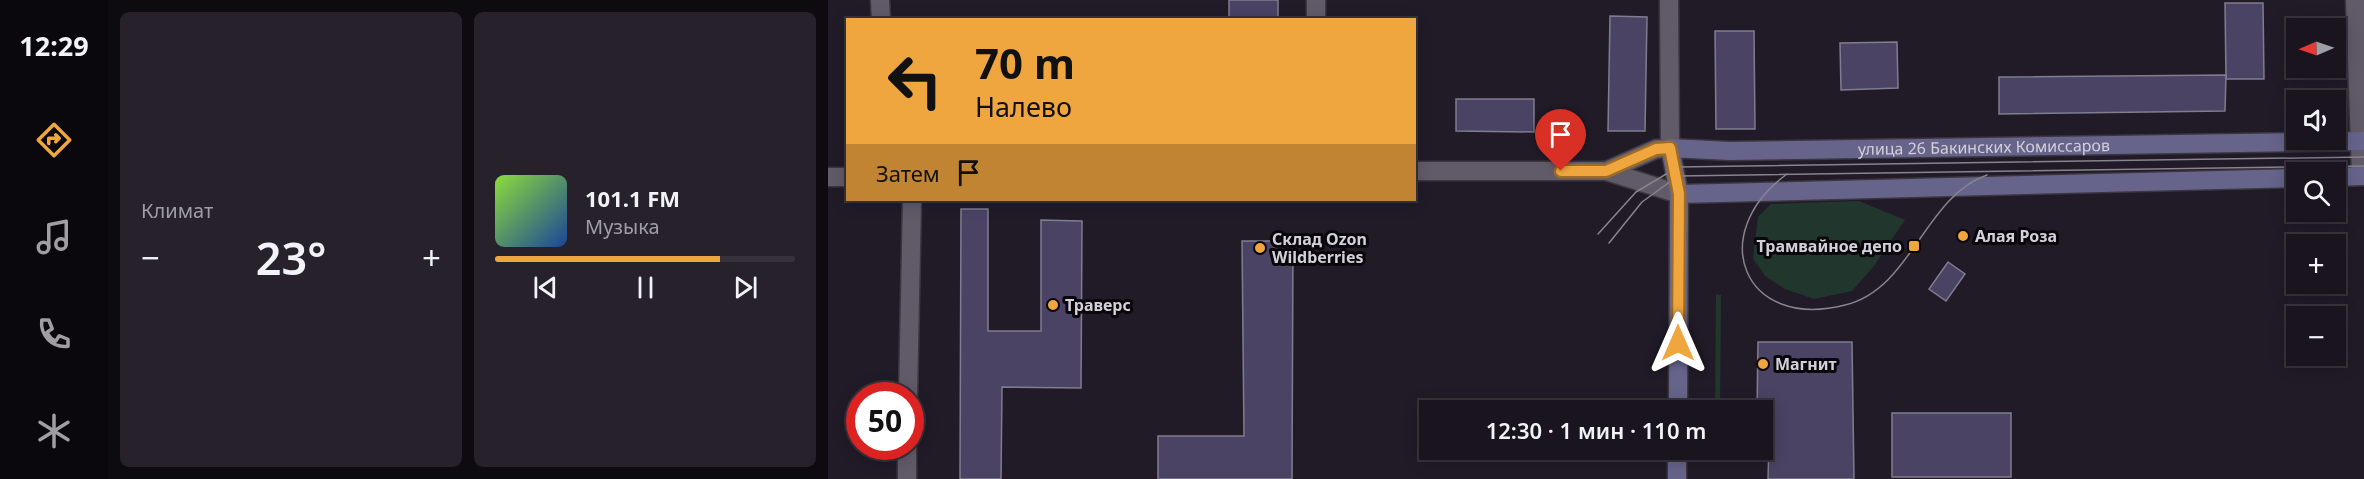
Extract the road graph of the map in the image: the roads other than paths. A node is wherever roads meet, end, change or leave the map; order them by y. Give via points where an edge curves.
1 (880, 0) edge
2 (1316, 0) edge
3 (1669, 0) edge
4 (2355, 0) edge
5 (880, 18) edge
6 (1316, 18) edge
7 (2362, 141) edge
8 (1670, 148) junction
9 (1416, 171) edge
10 (1606, 171) junction
11 (2363, 176) edge
12 (828, 177) edge
13 (846, 177) edge
14 (2346, 177) edge
15 (2286, 178) edge
16 (1679, 194) junction
17 (912, 201) edge
18 (908, 382) edge
19 (1678, 400) edge
20 (907, 460) edge
21 (1677, 460) edge
22 (907, 479) edge
23 (1677, 479) edge

1 - 5 street
2 - 6 street
3 - 8 street
4 - 7 street
7 - 8 main road, улица 26 Бакинских Комиссаров via 1730,151
7 - 11 street
8 - 10 street, улица 26 Бакинских Комиссаров via 1656,149
8 - 16 main road
9 - 10 street, улица 26 Бакинских Комиссаров
10 - 16 street, улица 26 Бакинских Комиссаров
11 - 14 main road
12 - 13 street
15 - 16 main road, улица 26 Бакинских Комиссаров
16 - 19 main road
17 - 18 street
20 - 22 street
21 - 23 main road

